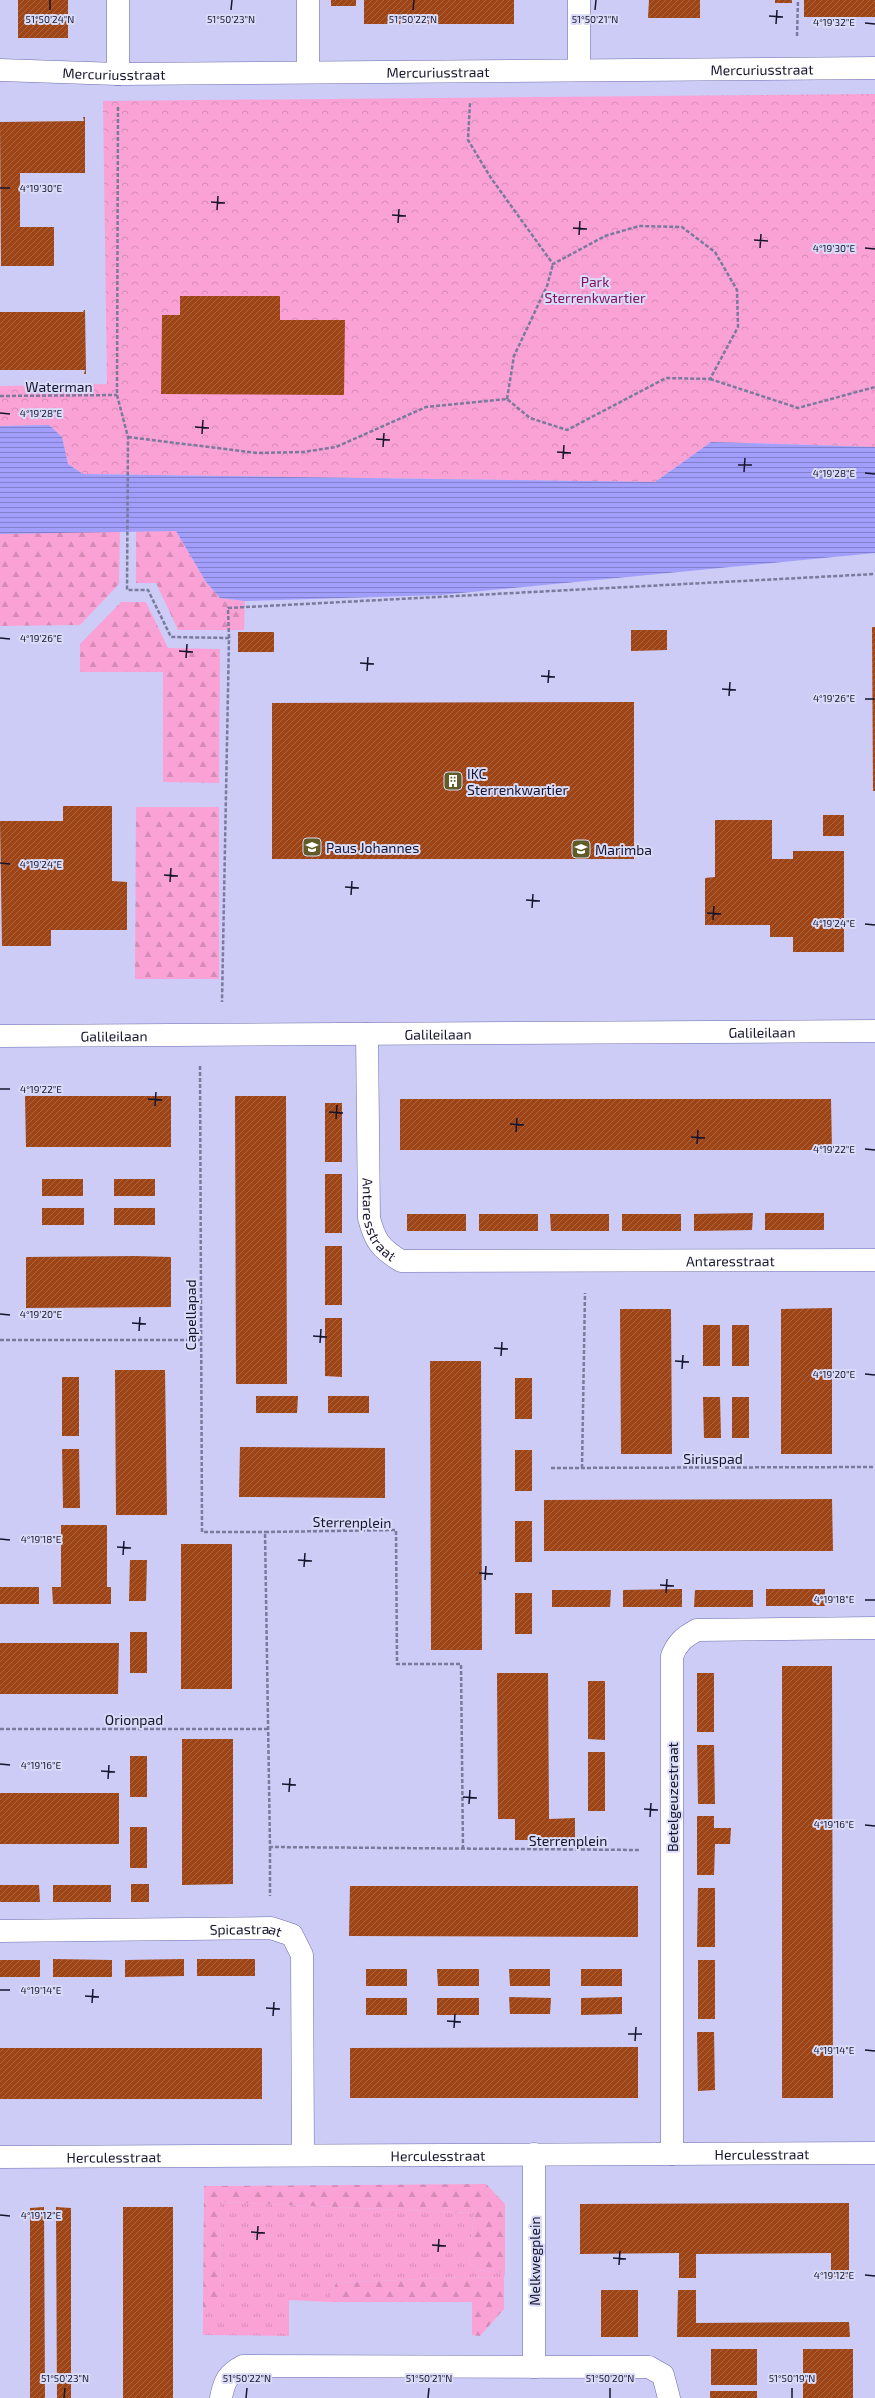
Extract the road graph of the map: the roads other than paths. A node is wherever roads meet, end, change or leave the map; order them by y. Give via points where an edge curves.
1 (118, 0) edge
2 (308, 0) edge
3 (579, 0) edge
4 (875, 68) edge
5 (0, 70) edge
6 (579, 70) junction
7 (308, 72) junction
8 (118, 74) junction
9 (875, 1032) edge
10 (367, 1034) junction
11 (0, 1036) edge
12 (875, 1260) edge
13 (875, 1628) edge
14 (0, 1931) edge
15 (875, 2153) edge
16 (534, 2154) junction
17 (672, 2154) junction
18 (303, 2155) junction
19 (0, 2157) edge
20 (534, 2367) junction
21 (221, 2398) edge
22 (670, 2398) edge

1 - 8 street
2 - 7 street
3 - 6 street
4 - 6 street, Mercuriusstraat
5 - 8 street, Mercuriusstraat
6 - 7 street, Mercuriusstraat
7 - 8 street, Mercuriusstraat
9 - 10 street, Galileilaan
10 - 11 street, Galileilaan
10 - 12 street, Antaresstraat via 369,1218 374,1236 383,1250 400,1261
13 - 17 street, Betelgeuzestraat via 697,1630 677,1644 672,1656
14 - 18 street, Spicastraat via 271,1928 292,1935 302,1955
15 - 17 street, Herculesstraat
16 - 17 street, Herculesstraat
16 - 18 street, Herculesstraat
16 - 20 street, Melkwegplein
18 - 19 street, Herculesstraat
20 - 21 street via 243,2366 230,2373 223,2384
20 - 22 street via 649,2367 663,2375

